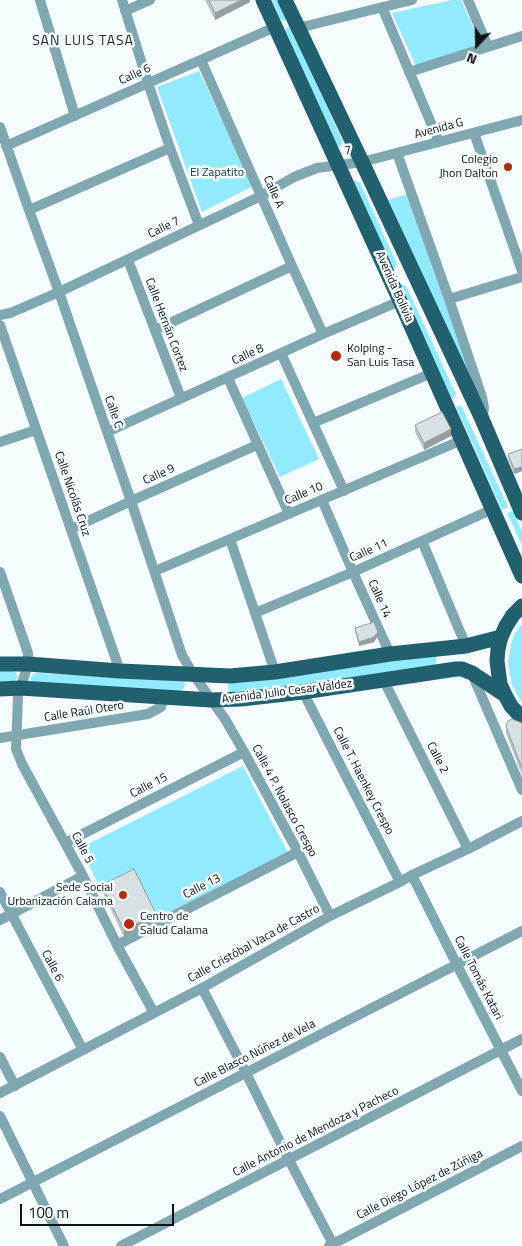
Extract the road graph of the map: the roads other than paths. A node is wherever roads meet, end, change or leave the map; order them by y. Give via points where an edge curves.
1 (40, 0) edge
2 (122, 0) edge
3 (150, 0) edge
4 (263, 0) edge
5 (285, 0) edge
6 (412, 0) edge
7 (468, 0) edge
8 (382, 7) junction
9 (125, 11) junction
10 (275, 27) junction
11 (298, 28) junction
12 (522, 36) edge
13 (488, 47) junction
14 (201, 60) junction
15 (409, 72) junction
16 (148, 84) junction
17 (75, 116) junction
18 (522, 120) edge
19 (0, 127) edge
20 (474, 133) junction
21 (439, 142) junction
22 (6, 146) junction
23 (170, 148) junction
24 (397, 153) junction
25 (362, 162) junction
26 (338, 165) junction
27 (261, 196) junction
28 (29, 210) junction
29 (199, 225) junction
30 (128, 260) junction
31 (292, 266) junction
32 (522, 271) edge
33 (522, 277) edge
34 (59, 292) junction
35 (448, 299) junction
36 (400, 301) junction
37 (0, 315) edge
38 (0, 325) edge
39 (155, 330) junction
40 (323, 334) junction
41 (281, 354) junction
42 (432, 373) junction
43 (228, 378) junction
44 (181, 398) junction
45 (482, 419) junction
46 (313, 423) junction
47 (36, 430) junction
48 (107, 432) junction
49 (462, 440) junction
50 (0, 442) edge
51 (257, 445) junction
52 (344, 491) junction
53 (131, 500) junction
54 (322, 500) junction
55 (493, 509) junction
56 (522, 512) edge
57 (289, 514) junction
58 (71, 529) junction
59 (230, 539) junction
60 (422, 541) junction
61 (155, 571) junction
62 (0, 572) edge
63 (353, 572) junction
64 (522, 576) edge
65 (522, 606) edge
66 (255, 613) junction
67 (501, 637) junction
68 (466, 646) junction
69 (390, 654) junction
70 (0, 664) edge
71 (28, 664) junction
72 (120, 671) junction
73 (275, 672) junction
74 (472, 672) junction
75 (192, 674) junction
76 (383, 679) junction
77 (20, 688) junction
78 (0, 689) edge
79 (303, 692) junction
80 (504, 696) junction
81 (164, 697) junction
82 (211, 700) junction
83 (522, 718) edge
84 (16, 736) junction
85 (0, 738) edge
86 (244, 752) junction
87 (522, 790) edge
88 (522, 820) edge
89 (65, 843) junction
90 (468, 849) junction
91 (298, 852) junction
92 (412, 875) junction
93 (83, 876) junction
94 (400, 882) junction
95 (0, 892) edge
96 (11, 915) junction
97 (330, 916) junction
98 (0, 920) edge
99 (522, 932) edge
100 (117, 945) junction
101 (457, 965) junction
102 (202, 988) junction
103 (154, 1013) junction
104 (522, 1039) edge
105 (82, 1050) junction
106 (501, 1050) junction
107 (0, 1057) edge
108 (246, 1073) junction
109 (15, 1086) junction
110 (522, 1091) edge
111 (0, 1093) edge
112 (0, 1116) edge
113 (522, 1146) edge
114 (288, 1160) junction
115 (33, 1182) junction
116 (0, 1199) edge
117 (332, 1245) edge
118 (64, 1246) edge
119 (121, 1246) edge

1 - 17 street
2 - 9 street
3 - 9 street
4 - 10 main road, Avenida Bolivia
5 - 11 main road, Avenida Bolivia
6 - 8 street
7 - 13 street
8 - 11 street
8 - 15 street
9 - 16 street
10 - 14 street, Calle 6
10 - 26 main road, Avenida Bolivia
11 - 25 main road, Avenida Bolivia
12 - 13 street
13 - 15 street
14 - 16 street, Calle 6
14 - 27 street, Calle A
15 - 21 street
16 - 17 street, Calle 6
16 - 23 street
17 - 22 street, Calle 6
18 - 20 street, Avenida G
19 - 22 street, Calle C
20 - 21 street, Avenida G
20 - 32 street
21 - 24 street, Avenida G
22 - 28 street, Calle C
23 - 28 street
23 - 29 street
24 - 25 street, Avenida G
24 - 35 street
25 - 26 street, 7
25 - 45 main road, Avenida Bolivia
26 - 27 street, Calle 7 via 317,168 294,177
26 - 36 main road, Avenida Bolivia
27 - 29 street, Calle 7
27 - 31 street, Calle A
28 - 34 street, Calle C
29 - 30 street, Calle 7
30 - 34 street, Calle 7
30 - 39 street, Calle Hernán Cortez
31 - 39 street
31 - 40 street, Calle A
33 - 35 street
34 - 37 street, Calle 7
34 - 48 street, Calle C
35 - 45 street via 482,397
36 - 40 street, Calle 8
36 - 42 main road, Avenida Bolivia
38 - 47 street, Calle Nicolás Cruz
39 - 44 street, Calle Hernán Cortez
40 - 41 street, Calle 8
41 - 43 street, Calle 8
41 - 46 street
42 - 46 street
42 - 49 main road, Avenida Bolivia
43 - 44 street, Calle 8
43 - 51 street
44 - 48 street, Calle 8
45 - 56 main road, Avenida Bolivia
46 - 52 street
47 - 50 street
47 - 58 street, Calle Nicolás Cruz
48 - 53 street, Calle C
49 - 52 street, Calle 10
49 - 55 main road, Avenida Bolivia
51 - 53 street, Calle 9
51 - 57 street
52 - 54 street, Calle 10
53 - 58 street, Calle 9
53 - 61 street, Calle C
54 - 57 street, Calle 10
54 - 63 street, Calle 14
55 - 60 street, Calle 11
55 - 64 main road, Avenida Bolivia
57 - 59 street, Calle 10
58 - 72 street, Calle Nicolás Cruz
59 - 61 street, Calle 10
59 - 66 street
60 - 63 street, Calle 11
60 - 68 street
61 - 75 street, Calle C via 182,655
62 - 71 street via 28,653
63 - 66 street, Calle 11
63 - 69 street, Calle 14
65 - 67 main road
66 - 73 street
67 - 68 main road, Avenida Julio Cesar Valdez
67 - 80 main road via 497,661
68 - 69 main road, Avenida Julio Cesar Valdez
69 - 73 main road, Avenida Julio Cesar Valdez
70 - 71 main road, Avenida Julio Cesar Valdez
71 - 72 main road, Avenida Julio Cesar Valdez
71 - 77 street, Calle 5
72 - 75 main road, Avenida Julio Cesar Valdez
73 - 75 main road, Avenida Julio Cesar Valdez via 230,676
74 - 76 main road, Avenida Julio Cesar Valdez via 456,669
74 - 80 main road
74 - 87 street
75 - 82 street, Calle C
76 - 79 main road, Avenida Julio Cesar Valdez
76 - 90 street, Calle 2
77 - 78 main road, Avenida Julio Cesar Valdez
77 - 81 main road, Avenida Julio Cesar Valdez
77 - 84 street, Calle 5
79 - 82 main road, Avenida Julio Cesar Valdez
79 - 94 street, Calle T. Haenkey Crespo
80 - 83 main road
81 - 82 main road, Avenida Julio Cesar Valdez
81 - 84 street, Calle Raúl Otero via 161,707 148,714
82 - 86 street, Calle 4 P. Nolasco Crespo
84 - 85 street, Calle Raúl Otero
84 - 89 street, Calle 5 via 16,749 22,764
86 - 89 street, Calle 15
86 - 91 street, Calle 4 P. Nolasco Crespo
88 - 90 street, Calle Cristóbal Vaca de Castro
89 - 93 street, Calle 5
90 - 92 street, Calle Cristóbal Vaca de Castro
91 - 97 street, Calle 4 P. Nolasco Crespo
91 - 100 street, Calle 13
92 - 94 street, Calle Cristóbal Vaca de Castro
92 - 101 street, Calle Tomás Katari
93 - 96 street
93 - 100 street, Calle 5
94 - 97 street, Calle Cristóbal Vaca de Castro
95 - 96 street, Calle 6
96 - 98 street
96 - 105 street, Calle 6
97 - 102 street, Calle Cristóbal Vaca de Castro
99 - 101 street, Calle Blasco Núñez de Vela
100 - 103 street, Calle 5
101 - 106 street, Calle Tomás Katari
101 - 108 street, Calle Blasco Núñez de Vela
102 - 103 street, Calle Cristóbal Vaca de Castro
102 - 108 street
103 - 105 street, Calle Cristóbal Vaca de Castro
104 - 106 street, Calle Antonio de Mendoza y Pacheco
105 - 109 street, Calle Cristóbal Vaca de Castro
106 - 110 street, Calle Tomás Katari
106 - 114 street, Calle Antonio de Mendoza y Pacheco
107 - 109 street
108 - 114 street
108 - 115 street, Calle Blasco Núñez de Vela
109 - 111 street, Calle Cristóbal Vaca de Castro
112 - 115 street
113 - 117 street, Calle Diego López de Zúñiga
114 - 117 street
114 - 119 street, Calle Antonio de Mendoza y Pacheco
115 - 116 street, Calle Blasco Núñez de Vela
115 - 118 street

